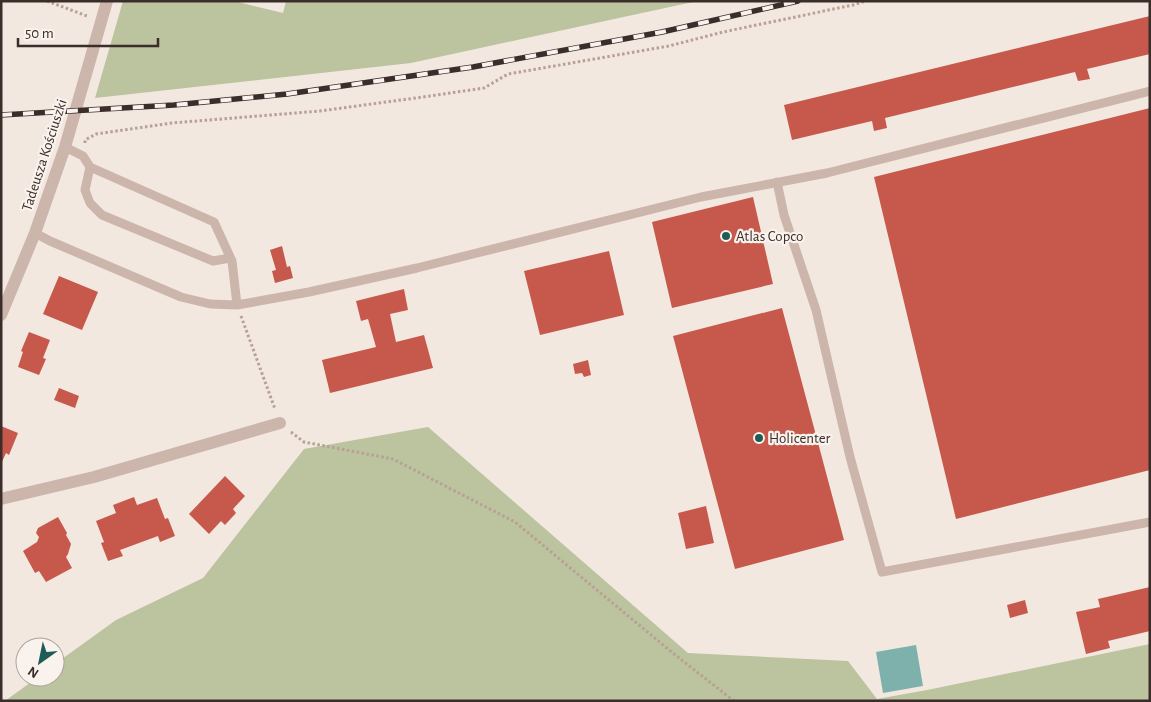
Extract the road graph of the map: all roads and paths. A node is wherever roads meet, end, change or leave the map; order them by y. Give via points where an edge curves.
1 (47, 1) edge
2 (106, 1) edge
3 (866, 1) edge
4 (86, 25) dead end
5 (1150, 91) edge
6 (64, 148) junction
7 (83, 156) junction
8 (90, 167) junction
9 (777, 182) junction
10 (35, 233) junction
11 (230, 258) junction
12 (237, 305) junction
13 (1, 315) edge
14 (280, 422) junction
15 (1, 499) edge
16 (1150, 522) edge
17 (734, 701) edge

1 - 4 path via 87,16
2 - 6 street, Tadeusza Kościuszki
3 - 7 path via 669,46 508,74 484,88 320,111 172,123 96,134 85,140
5 - 9 lane via 827,173
6 - 7 lane
6 - 10 street, Tadeusza Kościuszki
7 - 8 lane
8 - 11 lane via 214,222
8 - 11 lane via 85,190 90,203 102,215 214,261
9 - 12 lane via 701,197 417,268
9 - 16 lane via 784,215 816,310 850,457 882,572
10 - 12 lane via 181,297 210,304
10 - 13 street, Tadeusza Kościuszki
11 - 12 lane
12 - 14 path
14 - 15 street via 94,477
14 - 17 path via 304,442 394,459 514,522

